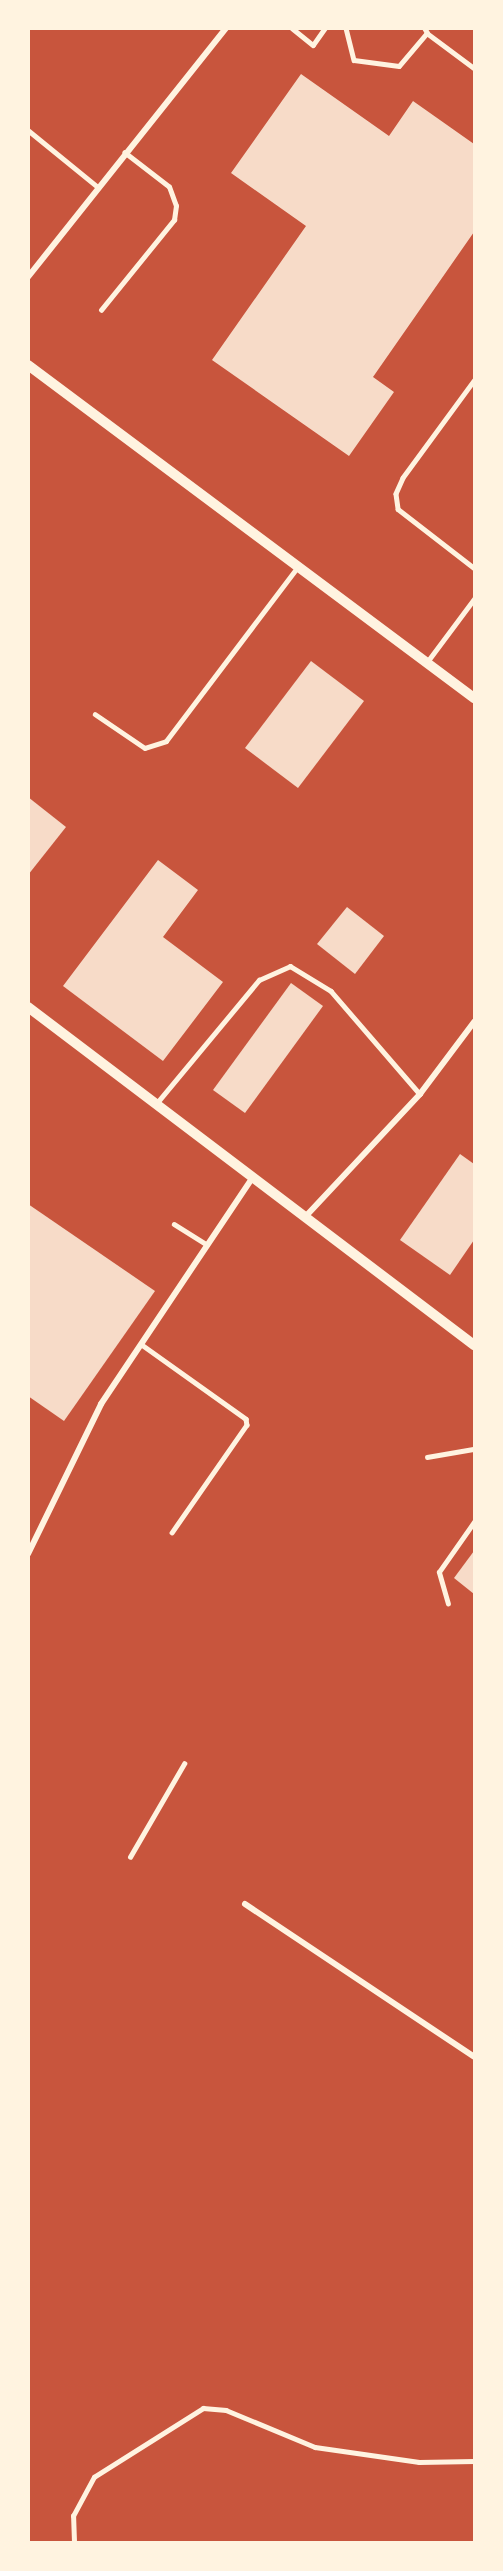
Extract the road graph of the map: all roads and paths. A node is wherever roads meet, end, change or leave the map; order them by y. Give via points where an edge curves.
1 (226, 28) edge
2 (292, 28) edge
3 (325, 28) edge
4 (346, 28) edge
5 (426, 31) edge
6 (474, 68) edge
7 (28, 130) edge
8 (125, 153) junction
9 (98, 187) junction
10 (28, 277) edge
11 (101, 310) dead end
12 (28, 365) edge
13 (474, 381) edge
14 (298, 566) junction
15 (474, 568) edge
16 (474, 599) edge
17 (427, 662) junction
18 (474, 698) edge
19 (95, 714) dead end
20 (28, 1007) edge
21 (474, 1022) edge
22 (420, 1094) junction
23 (156, 1104) junction
24 (253, 1177) junction
25 (306, 1216) junction
26 (174, 1224) dead end
27 (207, 1245) junction
28 (141, 1344) junction
29 (474, 1345) edge
30 (474, 1449) edge
31 (426, 1457) dead end
32 (474, 1522) edge
33 (172, 1533) dead end
34 (28, 1554) edge
35 (448, 1604) dead end
36 (184, 1764) dead end
37 (130, 1857) dead end
38 (245, 1904) dead end
39 (474, 2057) edge
40 (474, 2461) edge
41 (74, 2542) edge

1 - 8 street
2 - 3 lane via 313,45
4 - 5 lane via 354,60 399,66
5 - 6 lane
7 - 9 lane
8 - 9 street
8 - 11 lane via 169,188 177,206 174,220
9 - 10 street
12 - 14 street
13 - 15 lane via 403,478 396,494 398,509
14 - 17 street
14 - 19 lane via 166,741 145,748
16 - 17 lane
17 - 18 street
20 - 23 street
21 - 22 street
22 - 23 lane via 331,991 290,966 259,980
22 - 25 street
23 - 24 street
24 - 25 street
24 - 27 street
25 - 29 street
26 - 27 lane
27 - 28 street
28 - 33 lane via 246,1419 248,1425
28 - 34 street via 101,1404
30 - 31 lane
32 - 35 lane via 440,1572
36 - 37 lane
38 - 39 street
40 - 41 lane via 419,2462 315,2447 226,2410 203,2408 94,2477 74,2516

